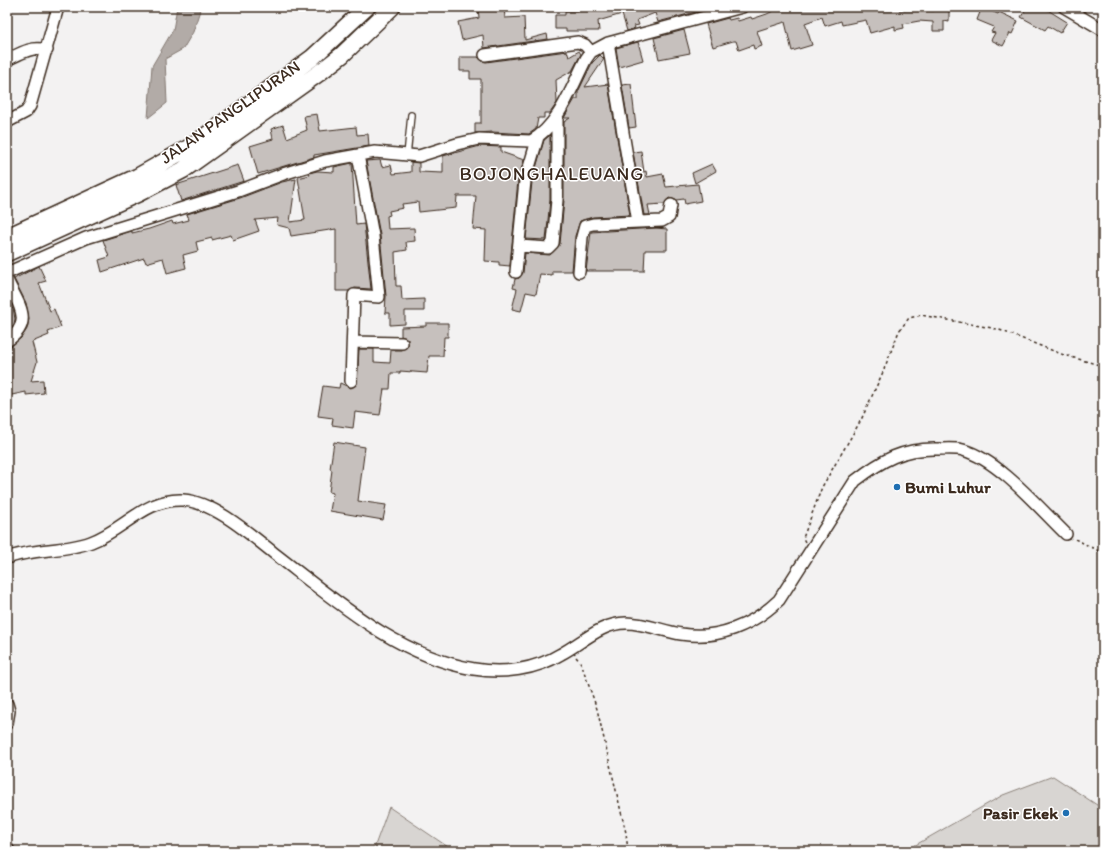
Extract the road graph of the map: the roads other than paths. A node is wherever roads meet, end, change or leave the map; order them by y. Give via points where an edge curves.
1 (58, 7) edge
2 (367, 7) edge
3 (392, 7) edge
4 (742, 7) edge
5 (1064, 7) edge
6 (1103, 30) edge
7 (608, 43) junction
8 (47, 50) junction
9 (591, 52) junction
10 (485, 55) dead end
11 (7, 60) edge
12 (411, 115) dead end
13 (557, 116) junction
14 (7, 122) edge
15 (538, 137) junction
16 (358, 155) junction
17 (407, 156) junction
18 (671, 205) dead end
19 (638, 222) junction
20 (7, 237) edge
21 (519, 246) junction
22 (7, 253) edge
23 (516, 272) dead end
24 (579, 272) dead end
25 (7, 273) edge
26 (7, 280) edge
27 (7, 341) edge
28 (353, 342) junction
29 (402, 343) dead end
30 (351, 381) dead end
31 (1066, 534) road end
32 (7, 558) edge
33 (7, 704) edge
34 (7, 723) edge
35 (7, 848) edge
36 (9, 851) edge

1 - 8 street
2 - 20 main road, JALAN PANGLIPURAN via 312,58 192,146 138,177
3 - 22 main road, JALAN PANGLIPURAN via 342,55 319,73 183,170
4 - 7 street
5 - 6 street
7 - 9 street
7 - 19 street
8 - 11 street via 28,50
8 - 14 street via 30,106 26,112
9 - 10 street via 578,42
9 - 13 street
12 - 17 lane
13 - 15 street
13 - 21 street via 558,200 553,243 548,248
15 - 17 street via 522,142 479,139 432,153
15 - 21 street via 525,181
16 - 17 street via 374,152
16 - 25 street via 301,167 238,191 86,238
16 - 28 street via 373,236 379,297 354,295
18 - 19 street via 666,220
19 - 24 street via 585,226
21 - 23 street
26 - 27 street via 24,318 17,334
28 - 29 street
28 - 30 street
31 - 32 street via 991,464 962,450 921,449 897,454 871,468 855,481 779,600 743,626 724,632 697,635 680,634 643,624 617,623 540,664 514,670 476,669 448,664 399,643 243,530 205,505 196,502 182,500 158,503 137,513 111,532 90,543
33 - 34 street
35 - 36 street

